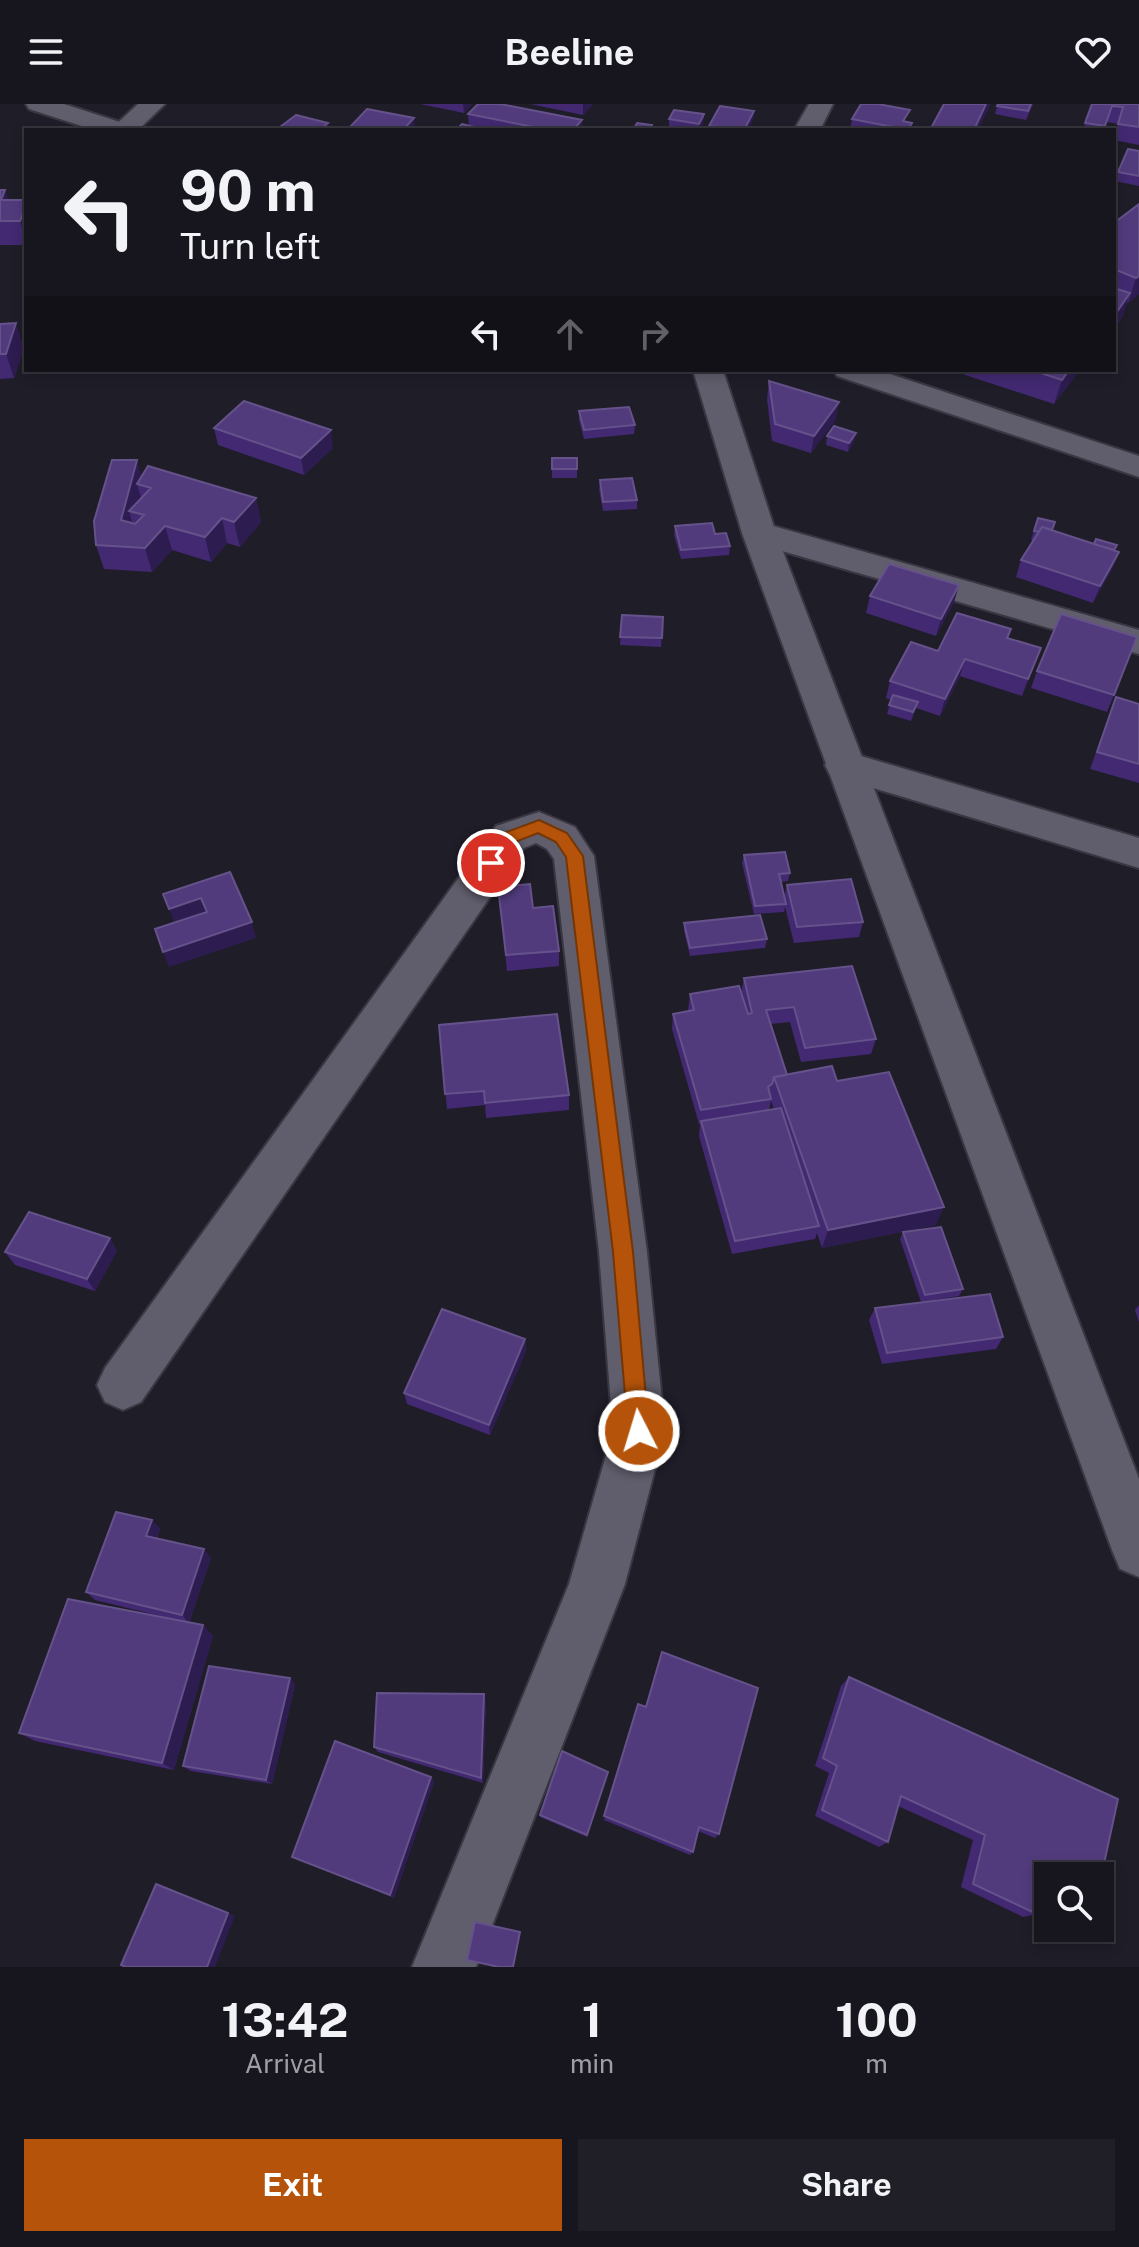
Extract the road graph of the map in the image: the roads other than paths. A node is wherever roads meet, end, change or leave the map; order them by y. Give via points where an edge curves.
1 (38, 104) edge
2 (153, 104) edge
3 (821, 104) edge
4 (115, 128) edge
5 (123, 128) edge
6 (808, 128) edge
7 (709, 372) edge
8 (854, 372) edge
9 (1139, 467) edge
10 (759, 533) junction
11 (1139, 642) edge
12 (844, 765) junction
13 (1139, 853) edge
14 (123, 1385) dead end
15 (1139, 1550) edge
16 (444, 1967) edge

1 - 4 street
2 - 5 street
3 - 6 street
7 - 10 street
8 - 9 street
10 - 11 street
10 - 12 street
12 - 13 street
12 - 15 street
14 - 16 street via 510,837 539,827 561,838 574,856 623,1252 639,1431 597,1584

